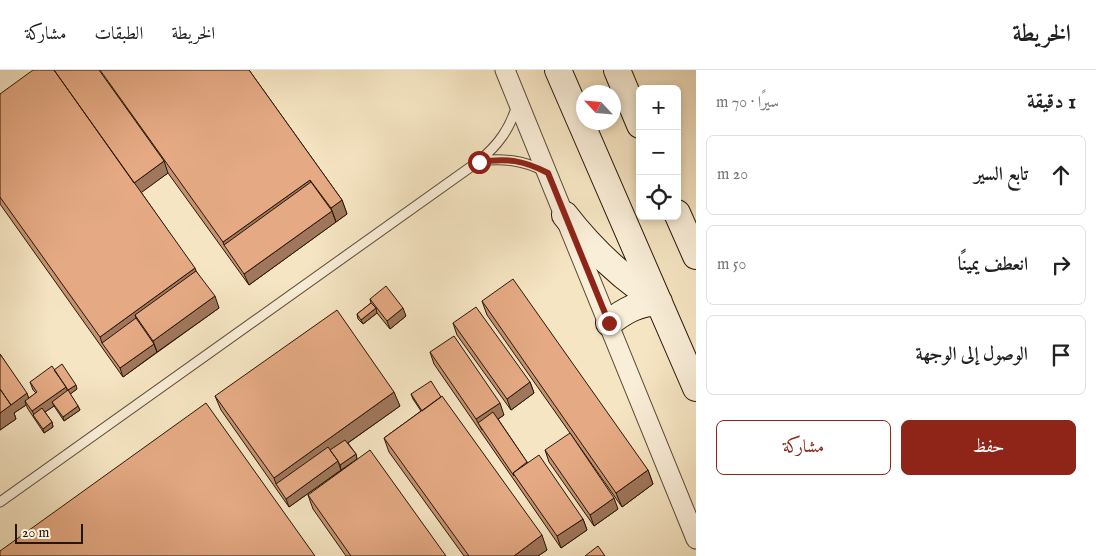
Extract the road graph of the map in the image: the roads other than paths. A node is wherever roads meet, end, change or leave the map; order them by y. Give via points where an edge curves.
1 (505, 70) edge
2 (558, 70) edge
3 (617, 70) edge
4 (518, 102) junction
5 (636, 115) edge
6 (479, 162) junction
7 (548, 173) junction
8 (565, 215) junction
9 (680, 220) edge
10 (696, 256) edge
11 (659, 302) junction
12 (609, 323) junction
13 (696, 388) edge
14 (0, 502) edge
15 (696, 538) edge

1 - 4 street
2 - 11 main road
3 - 5 main road
4 - 6 lane via 504,135
4 - 7 street
6 - 7 lane via 515,160 532,164
6 - 14 lane
7 - 8 street
8 - 11 main road via 586,242 617,272
8 - 12 street
9 - 10 main road
11 - 12 main road via 632,307
11 - 13 main road
12 - 15 street

